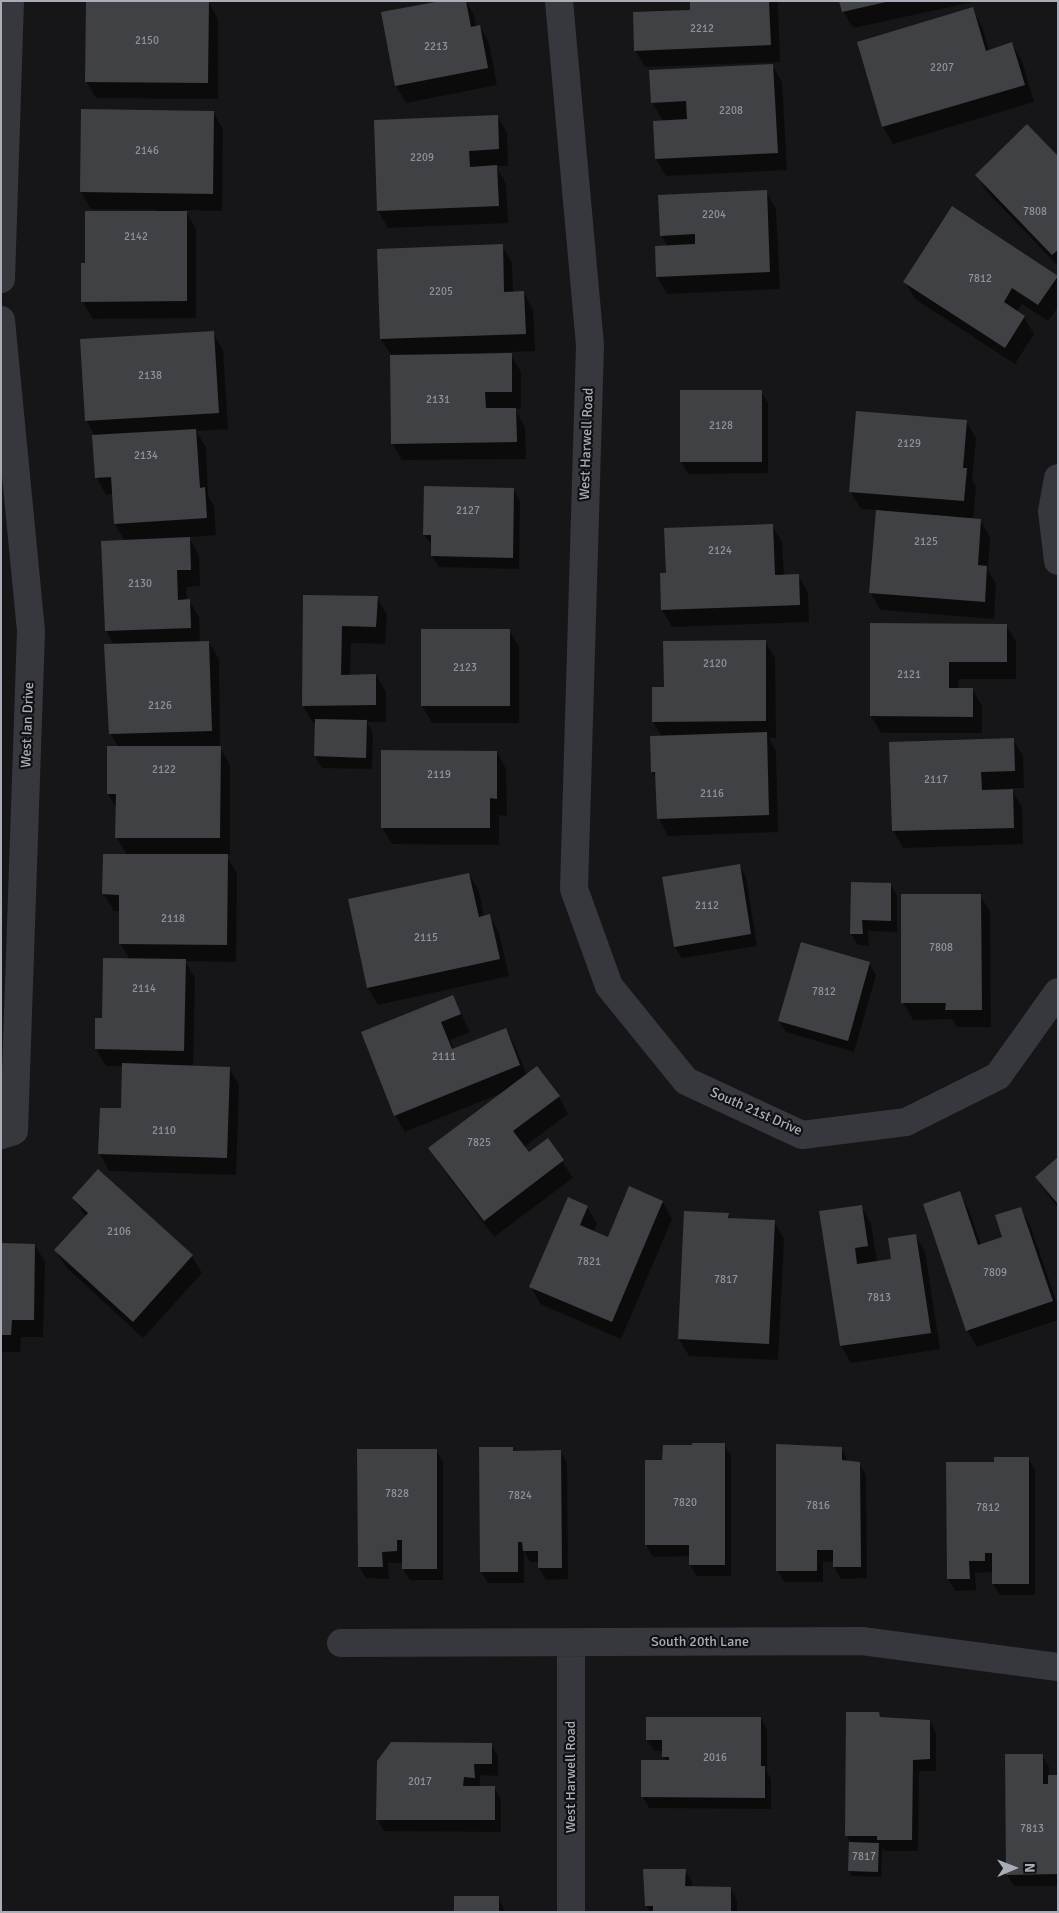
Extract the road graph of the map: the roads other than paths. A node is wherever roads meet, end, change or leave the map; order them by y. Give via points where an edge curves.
1 (10, 1) edge
2 (559, 1) edge
3 (1, 278) edge
4 (1, 320) edge
5 (1058, 478) edge
6 (1058, 561) edge
7 (574, 889) joint
8 (1058, 992) edge
9 (8, 1133) edge
10 (341, 1642) dead end
11 (571, 1643) junction
12 (1058, 1667) edge
13 (572, 1912) edge

1 - 3 street
2 - 7 street, West Harwell Road via 590,345
4 - 9 street, West Ian Drive via 31,631
5 - 6 street via 1052,512
7 - 8 street, South 21st Drive via 609,986 686,1081 802,1135 906,1122 998,1076
10 - 11 street, South 20th Lane
11 - 12 street, South 20th Lane via 862,1641
11 - 13 street, West Harwell Road

